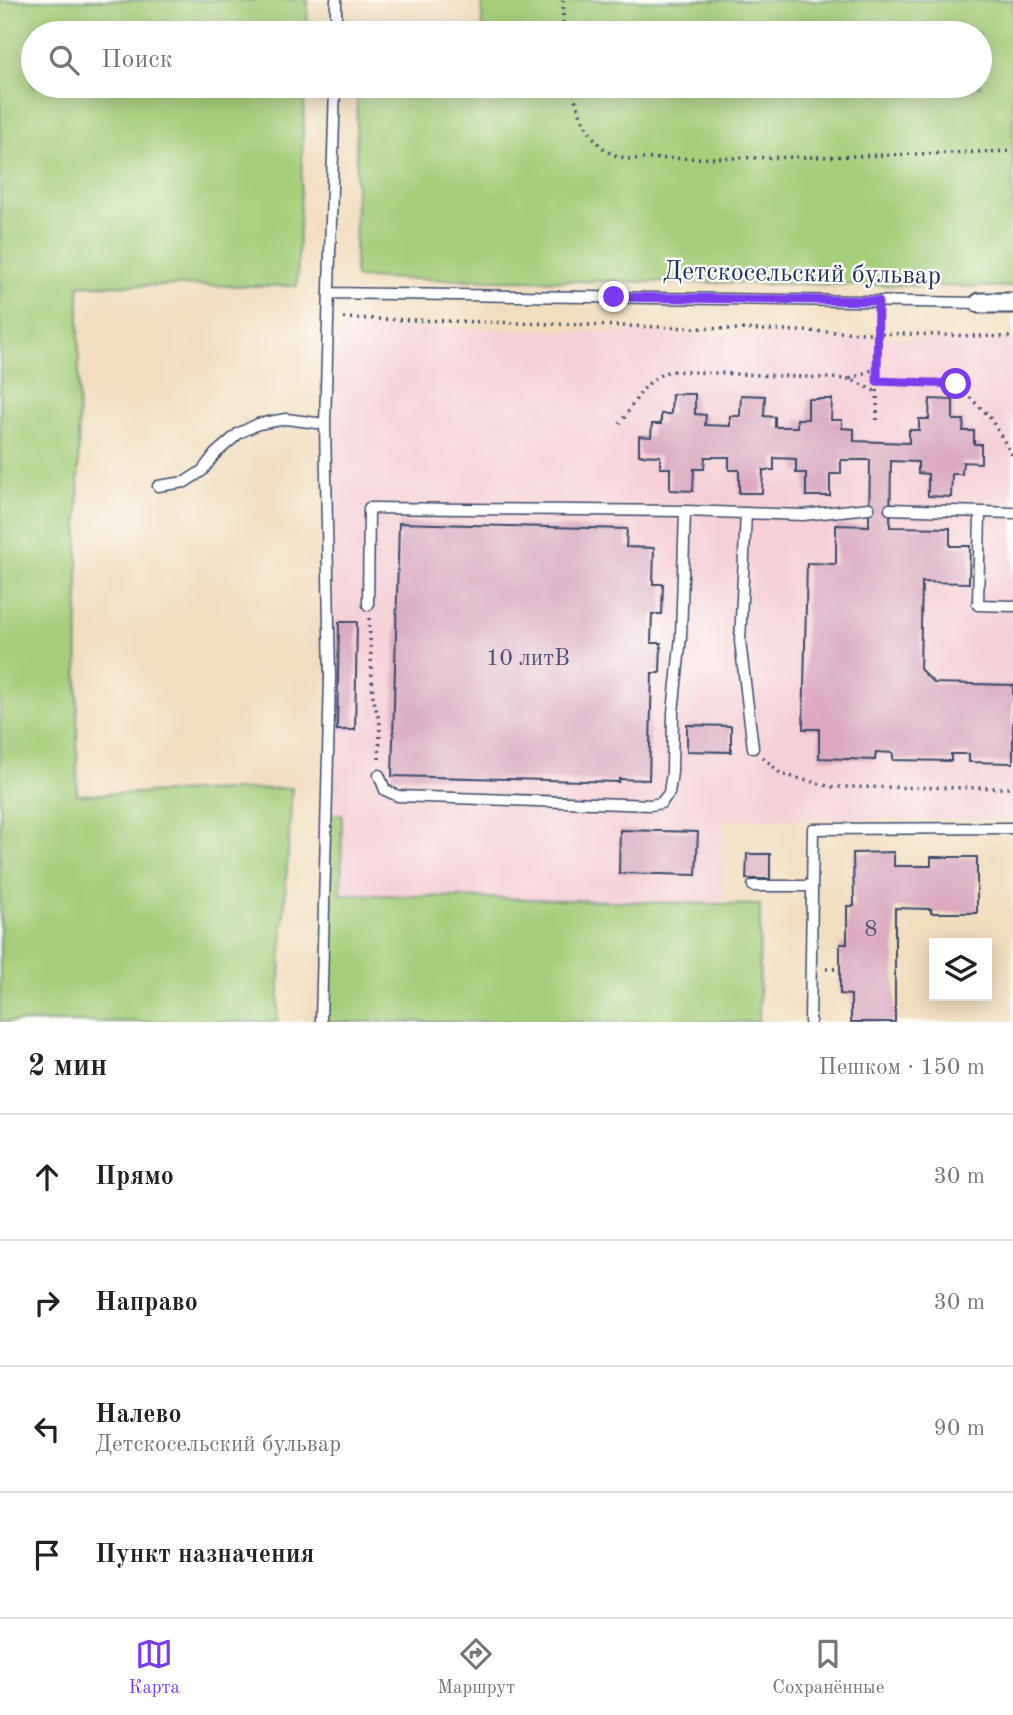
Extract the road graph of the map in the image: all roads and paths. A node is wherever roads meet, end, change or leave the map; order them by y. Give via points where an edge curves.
1 (336, 0) edge
2 (563, 0) edge
3 (336, 21) edge
4 (563, 21) edge
5 (335, 98) edge
6 (575, 98) edge
7 (1013, 151) edge
8 (328, 293) junction
9 (878, 301) junction
10 (980, 303) joint
11 (1013, 303) edge
12 (328, 317) junction
13 (878, 333) junction
14 (1013, 337) edge
15 (877, 368) junction
16 (850, 379) junction
17 (877, 381) junction
18 (877, 392) junction
19 (877, 420) dead end
20 (325, 424) junction
21 (620, 424) dead end
22 (1013, 456) edge
23 (158, 486) dead end
24 (869, 508) dead end
25 (890, 509) dead end
26 (685, 511) junction
27 (980, 512) junction
28 (746, 513) junction
29 (1013, 513) edge
30 (368, 605) joint
31 (1013, 606) edge
32 (753, 748) joint
33 (379, 775) joint
34 (1013, 788) edge
35 (1013, 828) edge
36 (753, 886) dead end
37 (812, 886) junction
38 (321, 1022) edge
39 (810, 1022) edge

1 - 3 lane
2 - 4 path
5 - 8 lane
6 - 7 path via 590,131 607,152 628,159
8 - 9 lane, Детскосельский бульвар
8 - 12 lane
9 - 10 lane, Детскосельский бульвар
9 - 13 path
10 - 11 street, Детскосельский бульвар
12 - 13 path
12 - 20 lane
13 - 14 path
13 - 15 path
15 - 16 path
15 - 17 path
16 - 18 path
16 - 21 path via 671,371 649,381
17 - 18 path
17 - 22 path via 956,384 989,416
18 - 19 path
20 - 23 lane via 286,419 258,424 239,433 185,482
20 - 38 lane via 330,677
24 - 28 lane
25 - 27 lane
26 - 28 lane
26 - 30 lane via 369,508
26 - 33 lane via 671,772 669,793 661,803 398,796 384,790
27 - 29 lane
27 - 31 lane via 978,605
28 - 32 lane via 740,641
30 - 33 path via 373,697 380,724
32 - 34 path via 781,774 832,787
35 - 37 lane via 813,829
36 - 37 lane
37 - 39 lane

